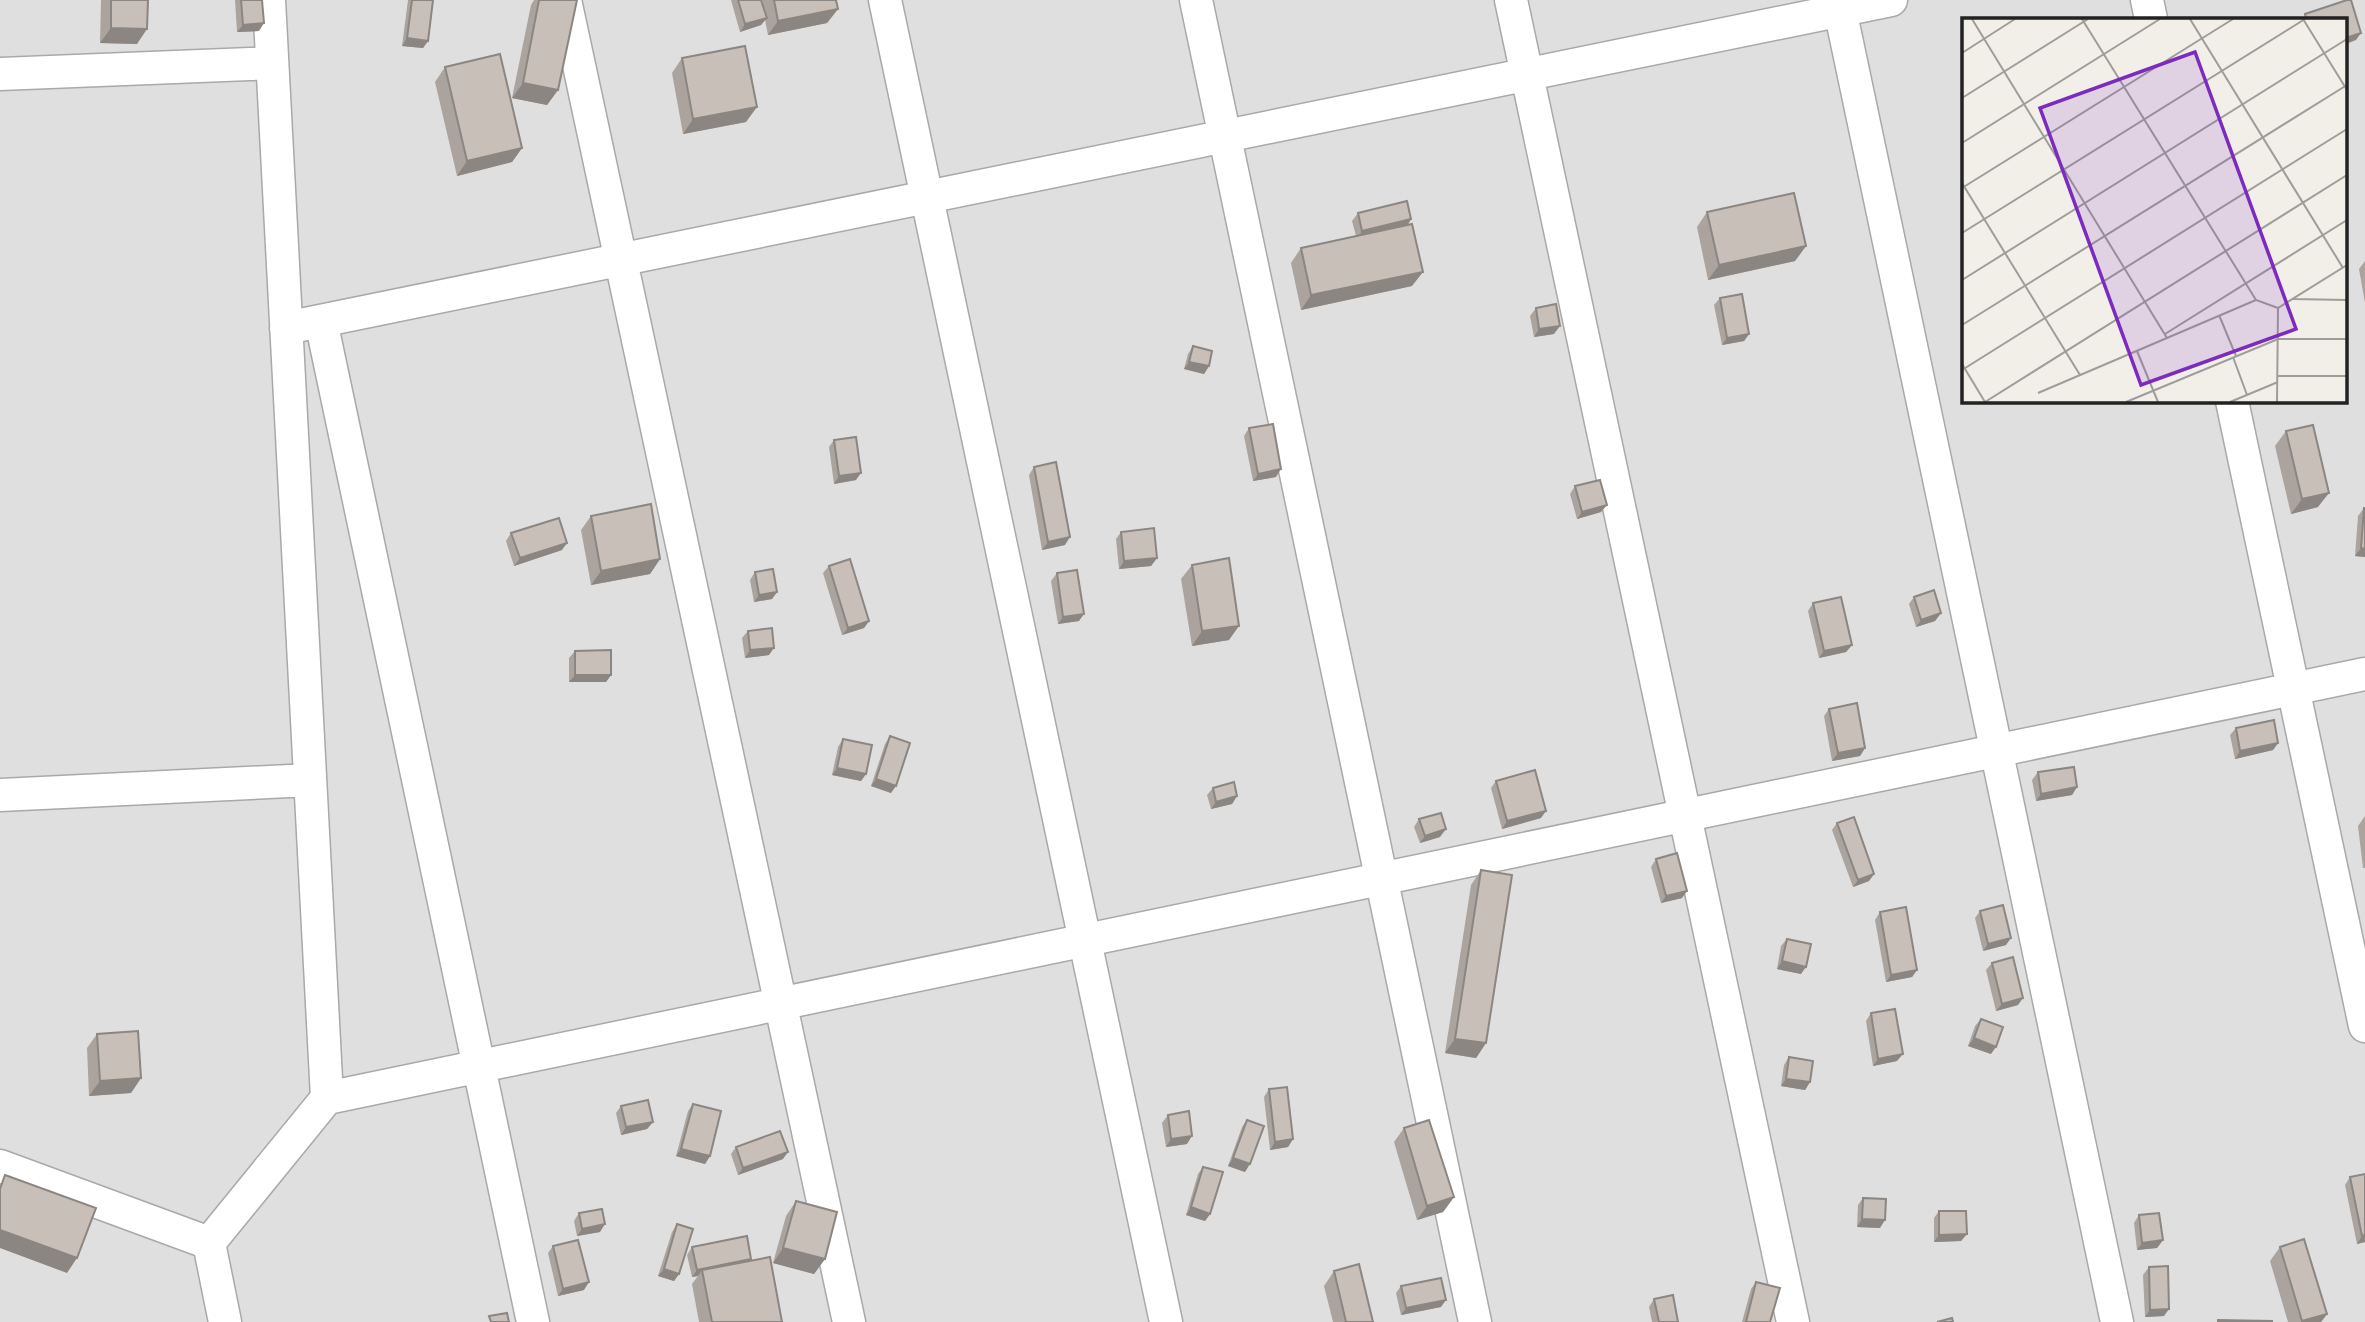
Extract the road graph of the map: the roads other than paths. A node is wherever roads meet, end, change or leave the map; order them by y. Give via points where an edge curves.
1 (269, 0) edge
2 (565, 0) edge
3 (885, 0) edge
4 (1196, 0) edge
5 (1511, 0) edge
6 (1891, 0) edge
7 (2147, 0) edge
8 (1839, 5) edge
9 (2151, 18) edge
10 (272, 63) junction
11 (0, 74) edge
12 (1527, 74) junction
13 (1225, 136) junction
14 (927, 197) junction
15 (621, 259) junction
16 (321, 321) junction
17 (286, 328) junction
18 (2232, 402) edge
19 (2365, 674) edge
20 (2293, 688) junction
21 (1996, 750) junction
22 (310, 780) junction
23 (0, 795) edge
24 (1685, 815) junction
25 (1382, 878) junction
26 (1085, 940) junction
27 (780, 1004) junction
28 (2365, 1026) edge
29 (479, 1066) junction
30 (327, 1098) junction
31 (0, 1166) edge
32 (209, 1244) junction
33 (225, 1322) edge
34 (533, 1322) edge
35 (849, 1322) edge
36 (1166, 1322) edge
37 (1475, 1322) edge
38 (1793, 1322) edge
39 (2117, 1322) edge

1 - 10 street
2 - 15 street
3 - 14 street
4 - 13 street
5 - 12 street
6 - 8 street
7 - 9 street
8 - 12 street
8 - 21 street
10 - 11 street
10 - 17 street
12 - 13 street
12 - 24 street
13 - 14 street
13 - 25 street
14 - 15 street
14 - 26 street
15 - 16 street
15 - 27 street
16 - 17 street
16 - 29 street
17 - 22 street
18 - 20 street
19 - 20 street
20 - 21 street
20 - 28 street
21 - 24 street
21 - 39 street
22 - 23 street
22 - 30 street
24 - 25 street
24 - 38 street
25 - 26 street
25 - 37 street
26 - 27 street
26 - 36 street
27 - 29 street
27 - 35 street
29 - 30 street
29 - 34 street
30 - 32 street
31 - 32 street
32 - 33 street

